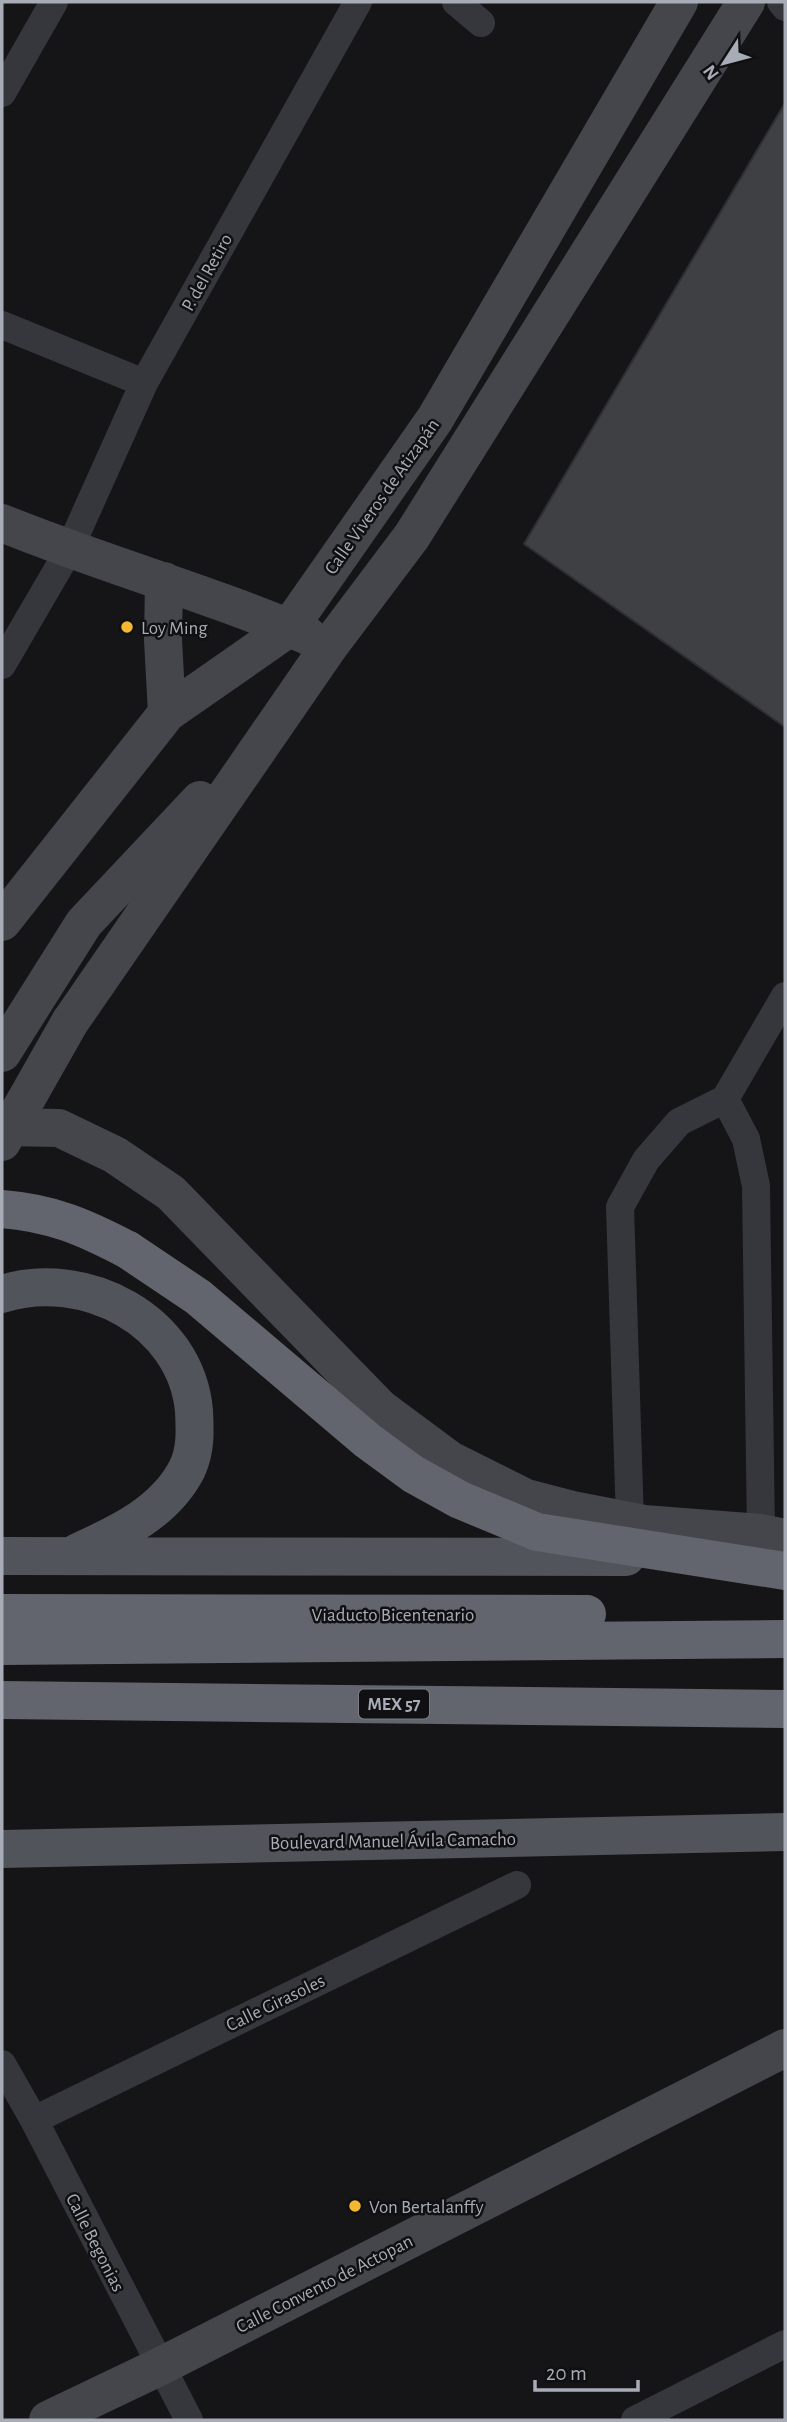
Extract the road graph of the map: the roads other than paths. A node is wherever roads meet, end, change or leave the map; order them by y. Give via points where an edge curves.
1 (54, 2) edge
2 (358, 2) edge
3 (456, 2) edge
4 (678, 2) edge
5 (746, 2) edge
6 (781, 2) edge
7 (785, 7) edge
8 (481, 23) dead end
9 (2, 93) edge
10 (2, 326) edge
11 (144, 383) junction
12 (2, 523) edge
13 (69, 550) junction
14 (164, 581) junction
15 (289, 628) junction
16 (330, 645) junction
17 (2, 664) edge
18 (285, 711) junction
19 (167, 713) junction
20 (2, 922) edge
21 (785, 996) edge
22 (2, 1053) edge
23 (725, 1099) junction
24 (2, 1127) edge
25 (2, 1142) edge
26 (2, 1209) edge
27 (2, 1294) edge
28 (630, 1521) junction
29 (777, 1543) edge
30 (2, 1556) edge
31 (66, 1557) junction
32 (785, 1571) edge
33 (2, 1613) edge
34 (785, 1615) edge
35 (785, 1639) edge
36 (2, 1646) edge
37 (2, 1700) edge
38 (785, 1709) edge
39 (785, 1832) edge
40 (2, 1849) edge
41 (517, 1885) dead end
42 (785, 2048) edge
43 (2, 2064) edge
44 (34, 2120) junction
45 (785, 2344) edge
46 (161, 2366) junction
47 (48, 2420) edge
48 (189, 2420) edge
49 (635, 2420) edge

1 - 9 street
2 - 11 street, P. del Retiro
3 - 8 street
4 - 15 main road, Calle Viveros de Atizapán via 435,419
5 - 16 main road via 412,536
6 - 7 street
10 - 11 street
11 - 13 street, P. del Retiro
12 - 13 main road
13 - 14 main road
13 - 17 street, P. del Retiro
14 - 15 main road
14 - 19 main road
15 - 16 main road
15 - 19 main road, Calle Viveros de Atizapán
16 - 18 main road
18 - 22 main road via 84,923
18 - 25 main road, bridge via 70,1022
19 - 20 main road, Calle Viveros de Atizapán
21 - 23 street
23 - 28 street via 679,1122 646,1160 620,1207
23 - 29 street via 746,1139 756,1186
24 - 28 main road via 58,1128 115,1155 171,1194 380,1408 450,1460 526,1498
26 - 32 highway, bridge via 32,1211 81,1225 128,1250 198,1297 368,1441 460,1500 537,1532
27 - 31 main road via 40,1286 85,1292 128,1308 161,1334 183,1366 193,1403 196,1439 187,1468 171,1491 120,1533
28 - 29 main road
29 - 31 main road
30 - 31 main road
33 - 34 highway, Viaducto Bicentenario
35 - 36 highway
37 - 38 highway, MEX 57
39 - 40 main road, Boulevard Manuel Ávila Camacho
41 - 44 street, Calle Girasoles
42 - 46 main road, Calle Convento de Actopan
43 - 44 street, Calle Begonias
44 - 46 street, Calle Begonias
45 - 49 street
46 - 47 main road, Calle Convento de Actopan
46 - 48 street, Calle Begonias

